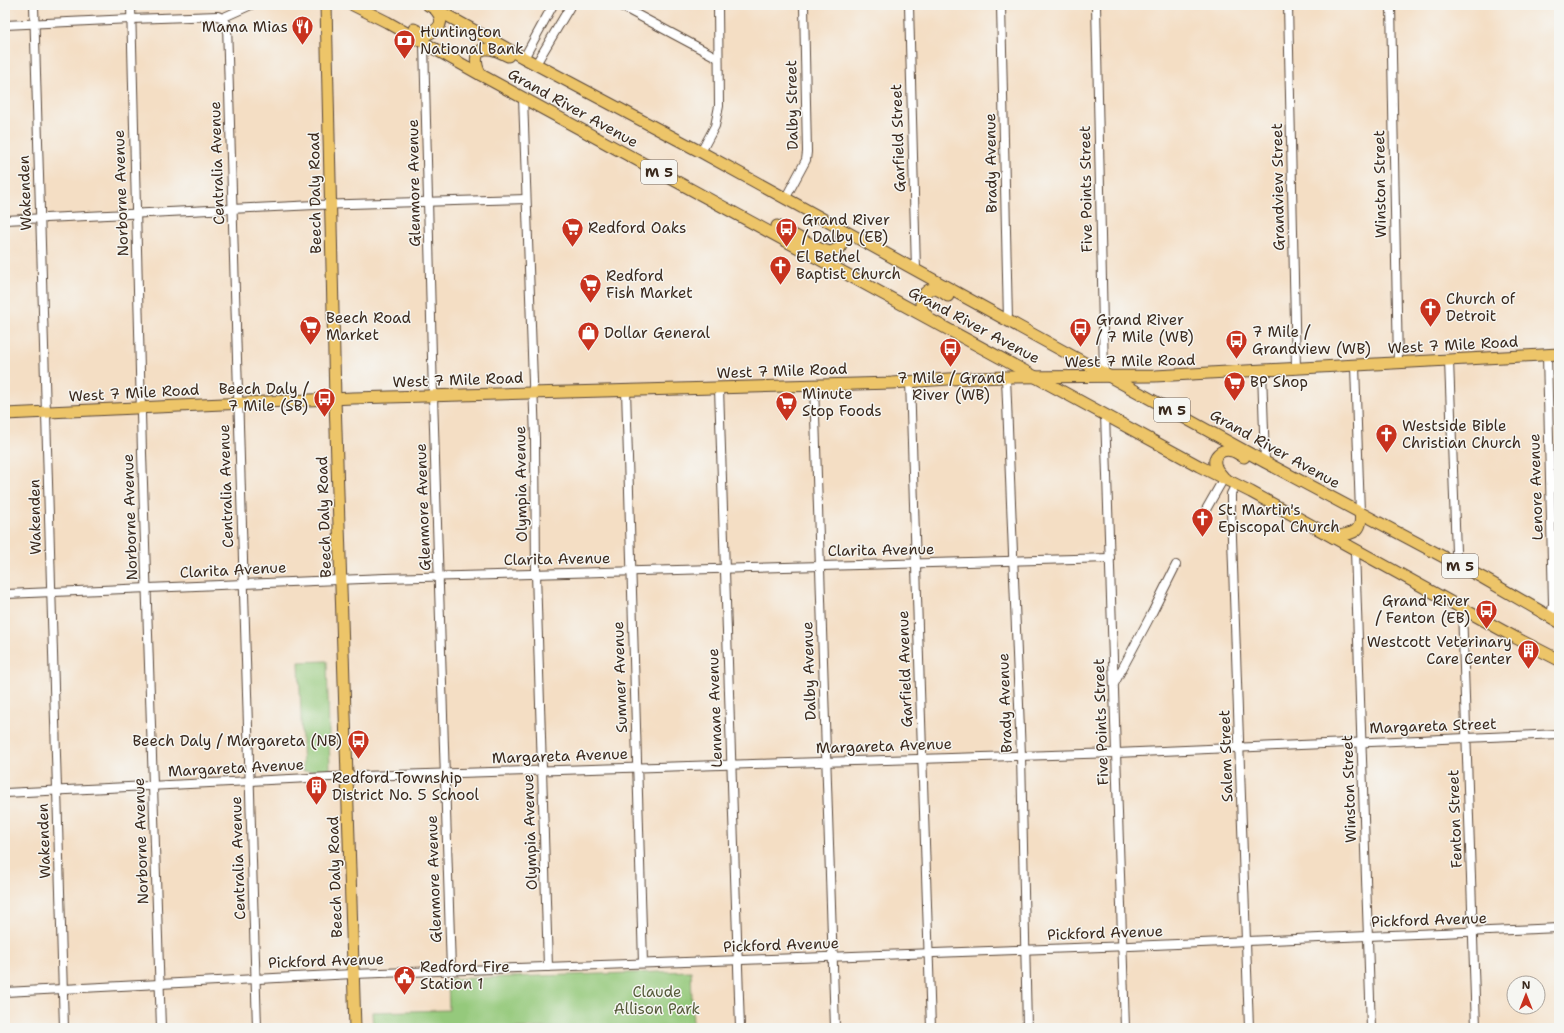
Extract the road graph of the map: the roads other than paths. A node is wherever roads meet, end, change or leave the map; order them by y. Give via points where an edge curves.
1 (34, 5) edge
2 (130, 5) edge
3 (251, 5) edge
4 (326, 5) edge
5 (353, 5) edge
6 (553, 5) edge
7 (570, 5) edge
8 (619, 5) edge
9 (718, 5) edge
10 (804, 5) edge
11 (909, 5) edge
12 (1002, 5) edge
13 (1096, 5) edge
14 (1288, 5) edge
15 (1391, 5) edge
16 (432, 7) edge
17 (222, 18) junction
18 (131, 19) junction
19 (387, 22) junction
20 (34, 24) junction
21 (5, 25) edge
22 (424, 43) junction
23 (524, 58) junction
24 (718, 58) junction
25 (536, 64) junction
26 (481, 75) junction
27 (597, 96) junction
28 (523, 98) junction
29 (701, 152) junction
30 (526, 199) junction
31 (785, 199) junction
32 (428, 202) junction
33 (330, 204) junction
34 (232, 209) junction
35 (732, 210) junction
36 (136, 214) junction
37 (40, 219) junction
38 (5, 220) edge
39 (839, 228) junction
40 (916, 270) junction
41 (982, 306) junction
42 (932, 320) junction
43 (1008, 321) junction
44 (1559, 354) edge
45 (1547, 355) junction
46 (1449, 360) junction
47 (1398, 363) junction
48 (1355, 366) junction
49 (1296, 369) junction
50 (1262, 371) junction
51 (1108, 375) junction
52 (1006, 377) junction
53 (1038, 377) junction
54 (910, 381) junction
55 (814, 384) junction
56 (719, 388) junction
57 (626, 390) junction
58 (533, 393) junction
59 (433, 396) junction
60 (335, 399) junction
61 (238, 404) junction
62 (141, 407) junction
63 (45, 412) junction
64 (5, 414) edge
65 (1105, 414) junction
66 (1265, 462) junction
67 (1224, 478) junction
68 (1236, 484) junction
69 (1204, 513) dead end
70 (1360, 513) junction
71 (1333, 537) junction
72 (1355, 550) junction
73 (1110, 558) junction
74 (1014, 561) junction
75 (916, 563) junction
76 (1454, 563) junction
77 (820, 565) junction
78 (1176, 565) dead end
79 (724, 567) junction
80 (630, 571) junction
81 (536, 573) junction
82 (439, 576) junction
83 (341, 579) junction
84 (243, 584) junction
85 (146, 588) junction
86 (50, 593) junction
87 (6, 594) dead end
88 (1462, 608) junction
89 (1555, 620) edge
90 (1559, 660) edge
91 (1113, 684) junction
92 (1559, 734) edge
93 (1467, 738) junction
94 (1361, 743) junction
95 (1240, 748) junction
96 (1116, 753) junction
97 (1021, 755) junction
98 (922, 758) junction
99 (826, 761) junction
100 (731, 765) junction
101 (636, 768) junction
102 (542, 770) junction
103 (445, 774) junction
104 (347, 776) junction
105 (249, 781) junction
106 (153, 786) junction
107 (57, 790) junction
108 (5, 793) edge
109 (1559, 928) edge
110 (1473, 932) junction
111 (1368, 937) junction
112 (1246, 942) junction
113 (1122, 947) junction
114 (1025, 950) junction
115 (928, 954) junction
116 (833, 957) junction
117 (738, 960) junction
118 (643, 963) junction
119 (548, 967) junction
120 (451, 970) junction
121 (353, 974) junction
122 (255, 978) junction
123 (159, 984) junction
124 (63, 989) junction
125 (5, 992) edge
126 (64, 1028) edge
127 (161, 1028) edge
128 (257, 1028) edge
129 (355, 1028) edge
130 (740, 1028) edge
131 (835, 1028) edge
132 (931, 1028) edge
133 (1027, 1028) edge
134 (1125, 1028) edge
135 (1249, 1028) edge
136 (1371, 1028) edge
137 (1476, 1028) edge

1 - 20 street, Wakenden
2 - 18 street, Norborne Avenue
3 - 17 street
4 - 33 main road, Beech Daly Road
5 - 19 main road, Grand River Avenue / M 5
6 - 23 street
7 - 25 street
8 - 24 street
9 - 24 street
10 - 31 street, Dalby Street via 807,152 806,160
11 - 40 street, Garfield Street
12 - 43 street, Brady Avenue
13 - 51 street, Five Points Street
14 - 49 street, Grandview Street
15 - 47 street, Winston Street
16 - 19 main road via 440,15 441,22 438,28 426,35 397,20
16 - 23 main road, Grand River Avenue / M 5
17 - 18 street via 218,16
17 - 34 street, Centralia Avenue via 227,24
18 - 20 street
18 - 36 street, Norborne Avenue
19 - 22 main road, Grand River Avenue / M 5
20 - 21 street
20 - 37 street, Wakenden
22 - 26 main road, Grand River Avenue / M 5
22 - 32 street, Glenmore Avenue
23 - 25 main road, Grand River Avenue / M 5
24 - 29 street via 718,116
25 - 27 main road, Grand River Avenue / M 5
26 - 27 main road via 476,63 478,54 486,49 495,50 573,92
26 - 28 main road, Grand River Avenue / M 5
27 - 29 main road, Grand River Avenue / M 5
28 - 30 street, Olympia Avenue
28 - 35 main road, Grand River Avenue / M 5
29 - 31 main road, Grand River Avenue / M 5
30 - 32 street
30 - 58 street, Olympia Avenue
31 - 39 main road, Grand River Avenue / M 5
32 - 33 street
32 - 59 street, Glenmore Avenue
33 - 34 street
33 - 60 main road, Beech Daly Road
34 - 36 street
34 - 61 street, Centralia Avenue
35 - 39 main road via 751,213 830,252 840,248 843,243
35 - 42 main road, Grand River Avenue / M 5
36 - 37 street
36 - 62 street, Norborne Avenue
37 - 38 street
37 - 63 street, Wakenden
39 - 40 main road, Grand River Avenue / M 5
40 - 41 main road, Grand River Avenue / M 5
41 - 42 main road via 966,306 935,289 930,290 924,294 921,305
41 - 43 main road, Grand River Avenue / M 5
42 - 53 main road, Grand River Avenue / M 5
43 - 51 main road, Grand River Avenue / M 5
44 - 45 main road, West 7 Mile Road
45 - 46 main road, West 7 Mile Road
45 - 89 street, Lenore Avenue
46 - 47 main road, West 7 Mile Road
46 - 76 street via 1456,552
47 - 48 main road, West 7 Mile Road
48 - 49 main road, West 7 Mile Road
48 - 70 street
49 - 50 main road, West 7 Mile Road
50 - 51 main road, West 7 Mile Road
50 - 66 street
51 - 53 main road, West 7 Mile Road
51 - 66 main road, Grand River Avenue / M 5
52 - 53 main road, West 7 Mile Road
52 - 54 main road, West 7 Mile Road
52 - 74 street, Brady Avenue
53 - 65 main road, Grand River Avenue / M 5
54 - 55 main road, West 7 Mile Road
54 - 75 street, Garfield Avenue
55 - 56 main road, West 7 Mile Road
55 - 77 street, Dalby Avenue
56 - 57 main road, West 7 Mile Road
56 - 79 street, Lennane Avenue
57 - 58 main road, West 7 Mile Road
57 - 80 street, Sumner Avenue
58 - 59 main road, West 7 Mile Road
58 - 81 street, Olympia Avenue via 536,439
59 - 60 main road, West 7 Mile Road
59 - 82 street, Glenmore Avenue
60 - 61 main road, West 7 Mile Road
60 - 83 main road, Beech Daly Road
61 - 62 main road, West 7 Mile Road
61 - 84 street, Centralia Avenue
62 - 63 main road, West 7 Mile Road
62 - 85 street, Norborne Avenue
63 - 64 main road, West 7 Mile Road
63 - 86 street, Wakenden
65 - 67 main road, Grand River Avenue / M 5
65 - 73 street, Five Points Street
66 - 67 main road via 1253,461 1232,451 1221,451 1215,463
66 - 70 main road, Grand River Avenue / M 5
67 - 68 main road, Grand River Avenue / M 5
67 - 69 street
68 - 71 main road, Grand River Avenue / M 5
68 - 95 street, Salem Street via 1231,501
70 - 71 main road via 1362,519 1355,531
70 - 76 main road, Grand River Avenue / M 5
71 - 72 main road, Grand River Avenue / M 5
72 - 88 main road, Grand River Avenue / M 5
72 - 94 street, Winston Street
73 - 74 street, Clarita Avenue
73 - 91 street, Five Points Street
74 - 75 street, Clarita Avenue
74 - 97 street, Brady Avenue
75 - 77 street, Clarita Avenue
75 - 98 street, Garfield Avenue
76 - 89 main road, Grand River Avenue / M 5
77 - 79 street, Clarita Avenue
77 - 99 street, Dalby Avenue
78 - 91 street
79 - 80 street, Clarita Avenue
79 - 100 street, Lennane Avenue
80 - 81 street, Clarita Avenue
80 - 101 street, Sumner Avenue
81 - 82 street, Clarita Avenue
81 - 102 street, Olympia Avenue
82 - 83 street, Clarita Avenue
82 - 103 street, Glenmore Avenue
83 - 84 street, Clarita Avenue
83 - 104 main road, Beech Daly Road
84 - 85 street, Clarita Avenue
84 - 105 street, Centralia Avenue
85 - 86 street, Clarita Avenue
85 - 106 street, Norborne Avenue
86 - 87 street, Clarita Avenue
86 - 107 street, Wakenden
88 - 90 main road, Grand River Avenue / M 5
88 - 93 street, Fenton Street
91 - 96 street, Five Points Street
92 - 93 street, Margareta Street
93 - 94 street, Margareta Street
93 - 110 street, Fenton Street
94 - 95 street, Margareta Street
94 - 111 street, Winston Street
95 - 96 street, Margareta Street
95 - 112 street, Salem Street
96 - 97 street, Margareta Avenue
96 - 113 street, Five Points Street
97 - 98 street, Margareta Avenue
97 - 114 street, Brady Avenue
98 - 99 street, Margareta Avenue
98 - 115 street, Garfield Avenue
99 - 100 street, Margareta Avenue
99 - 116 street, Dalby Avenue
100 - 101 street, Margareta Avenue
100 - 117 street, Lennane Avenue
101 - 102 street, Margareta Avenue
101 - 118 street, Sumner Avenue
102 - 103 street, Margareta Avenue
102 - 119 street, Olympia Avenue
103 - 104 street, Margareta Avenue
103 - 120 street, Glenmore Avenue
104 - 105 street, Margareta Avenue
104 - 121 main road, Beech Daly Road
105 - 106 street, Margareta Avenue
105 - 122 street, Centralia Avenue
106 - 107 street, Margareta Avenue
106 - 123 street, Norborne Avenue
107 - 108 street, Margareta Avenue
107 - 124 street, Wakenden
109 - 110 street, Pickford Avenue
110 - 111 street, Pickford Avenue
110 - 137 street, Fenton Street
111 - 112 street, Pickford Avenue
111 - 136 street, Winston Street
112 - 113 street, Pickford Avenue
112 - 135 street, Salem Street
113 - 114 street, Pickford Avenue
113 - 134 street, Five Points Street
114 - 115 street, Pickford Avenue
114 - 133 street, Brady Avenue
115 - 116 street, Pickford Avenue
115 - 132 street, Garfield Avenue
116 - 117 street, Pickford Avenue
116 - 131 street, Dalby Avenue
117 - 118 street, Pickford Avenue
117 - 130 street, Lennane Avenue
118 - 119 street, Pickford Avenue
119 - 120 street, Pickford Avenue
120 - 121 street, Pickford Avenue
121 - 122 street, Pickford Avenue
121 - 129 main road, Beech Daly Road
122 - 123 street, Pickford Avenue
122 - 128 street, Centralia Avenue
123 - 124 street, Pickford Avenue
123 - 127 street, Norborne Avenue
124 - 125 street, Pickford Avenue
124 - 126 street, Wakenden

